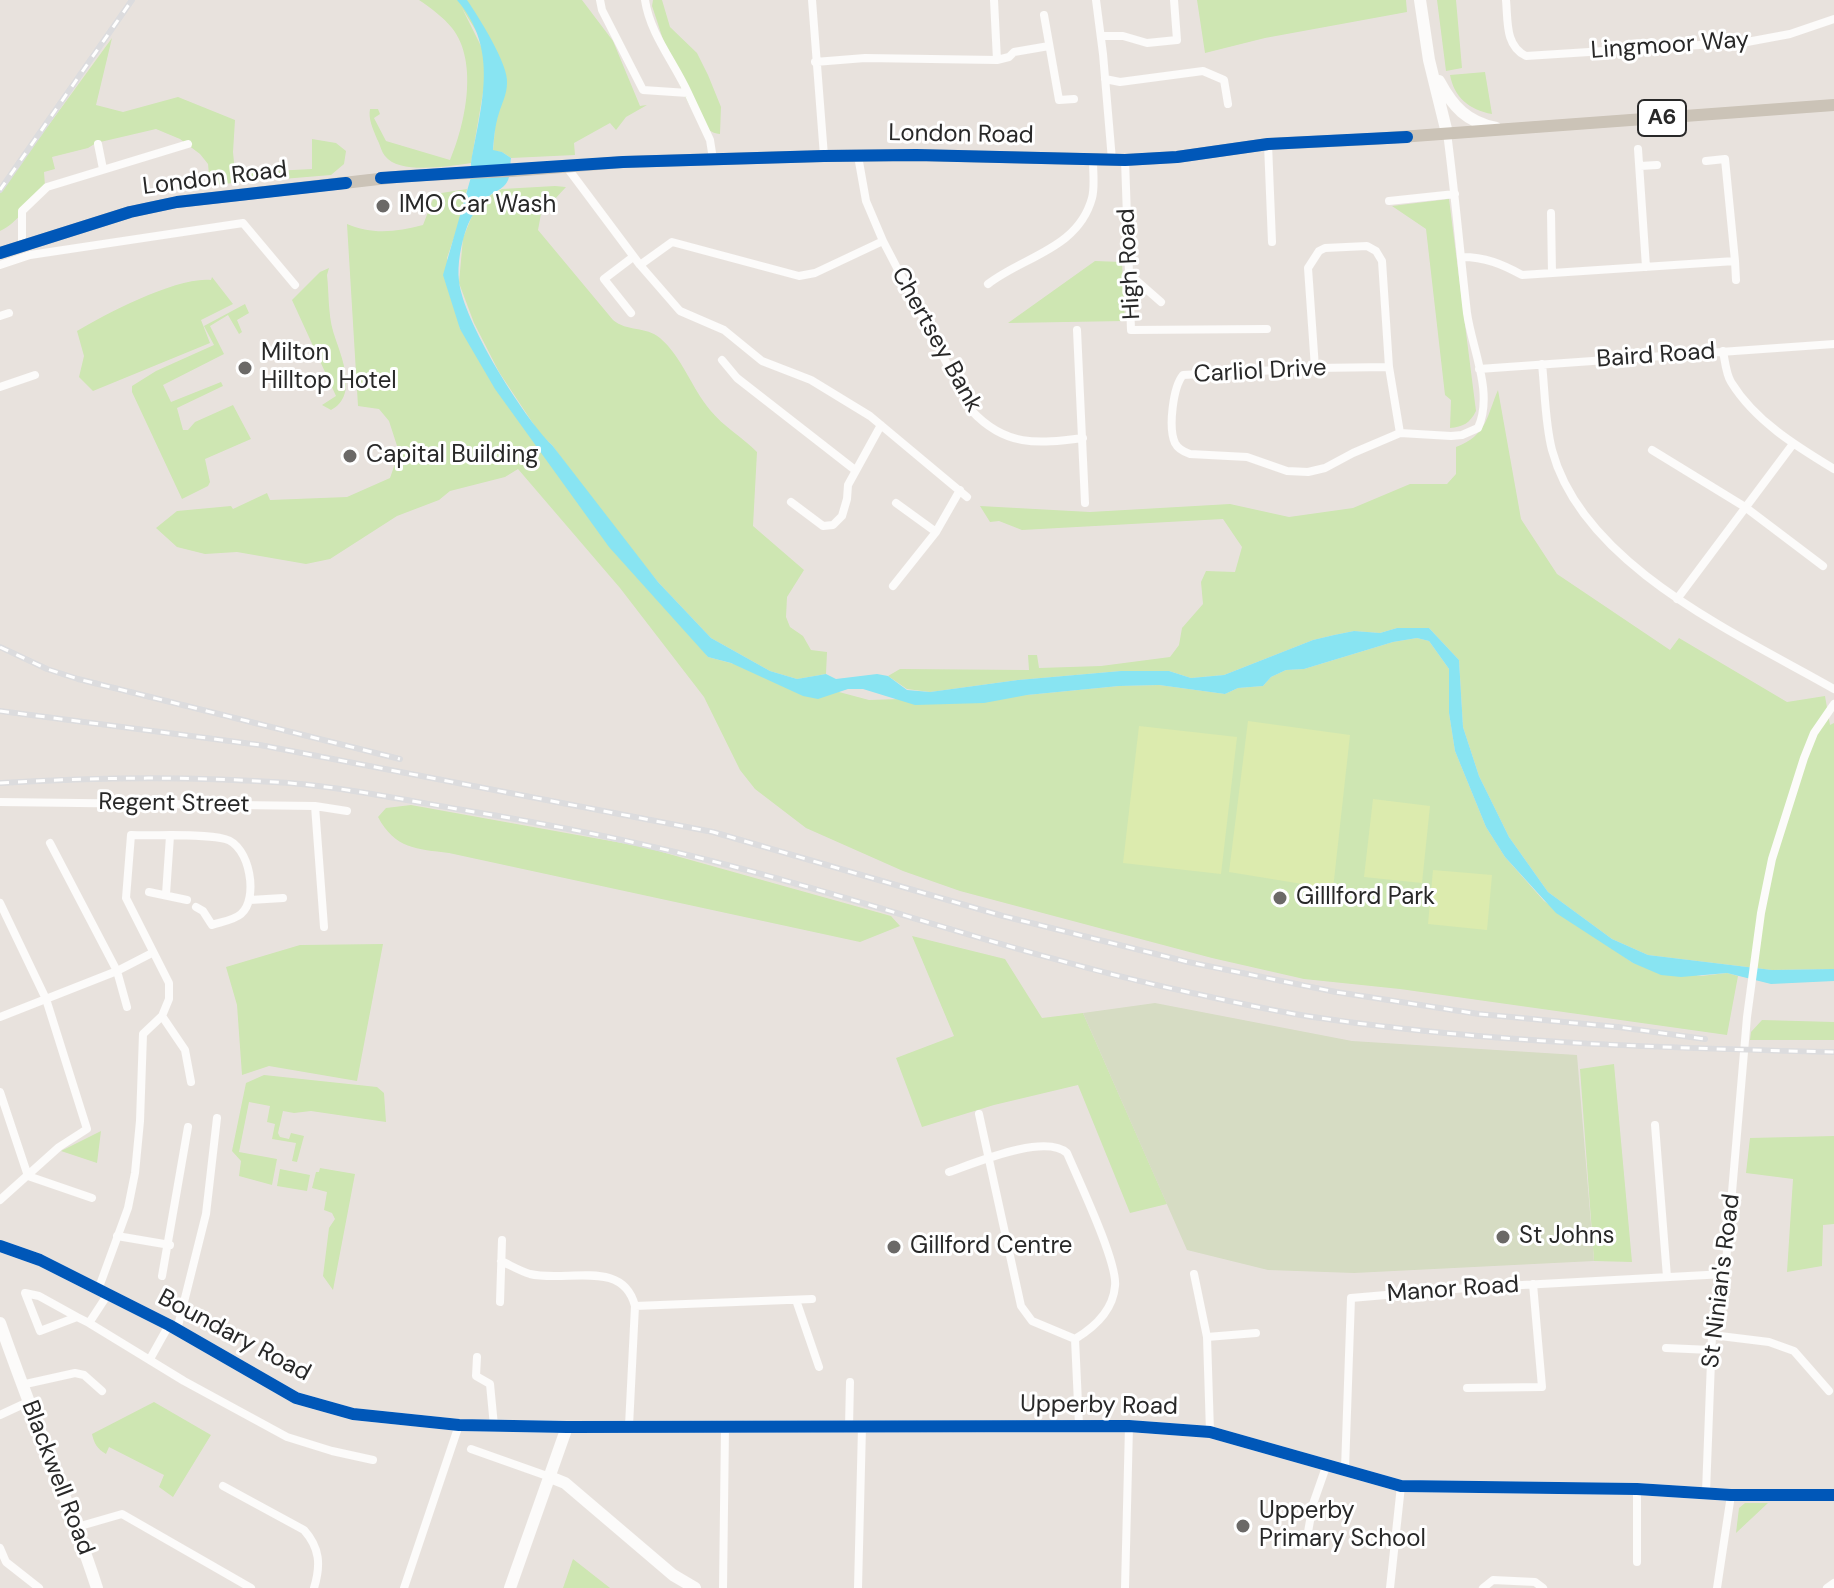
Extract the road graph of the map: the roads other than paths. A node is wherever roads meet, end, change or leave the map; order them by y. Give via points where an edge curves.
1 (600, 0) edge
2 (645, 0) edge
3 (994, 0) edge
4 (1096, 0) edge
5 (1174, 0) edge
6 (1420, 0) edge
7 (1506, 0) edge
8 (811, 1) edge
9 (1044, 15) dead end
10 (1834, 19) edge
11 (1101, 36) junction
12 (1049, 46) junction
13 (997, 60) junction
14 (1429, 60) junction
15 (815, 62) junction
16 (1105, 79) junction
17 (688, 93) junction
18 (1074, 99) dead end
19 (1228, 104) dead end
20 (1834, 105) edge
21 (1503, 130) junction
22 (1447, 133) junction
23 (98, 144) dead end
24 (188, 144) dead end
25 (1268, 144) junction
26 (1638, 149) dead end
27 (824, 156) junction
28 (858, 156) junction
29 (713, 159) junction
30 (1118, 160) junction
31 (1093, 161) junction
32 (1706, 161) dead end
33 (1657, 165) dead end
34 (565, 166) junction
35 (1640, 166) junction
36 (103, 169) junction
37 (1455, 194) junction
38 (1389, 201) dead end
39 (1551, 213) dead end
40 (1539, 227) dead end
41 (1551, 227) junction
42 (883, 241) junction
43 (1272, 242) dead end
44 (22, 246) junction
45 (0, 253) edge
46 (633, 257) junction
47 (1462, 257) junction
48 (1735, 261) junction
49 (0, 265) edge
50 (640, 265) junction
51 (1646, 267) junction
52 (1552, 273) junction
53 (1129, 274) junction
54 (1736, 280) dead end
55 (988, 284) dead end
56 (295, 285) dead end
57 (1161, 302) dead end
58 (631, 313) dead end
59 (1267, 329) dead end
60 (1077, 330) dead end
61 (1834, 344) edge
62 (1723, 351) junction
63 (722, 360) dead end
64 (1542, 364) junction
65 (1389, 367) junction
66 (1315, 368) junction
67 (1479, 369) junction
68 (35, 375) dead end
69 (0, 387) edge
70 (881, 425) junction
71 (1400, 433) junction
72 (1083, 438) junction
73 (1793, 444) junction
74 (1652, 450) dead end
75 (1834, 469) edge
76 (855, 470) junction
77 (960, 490) junction
78 (967, 497) dead end
79 (791, 502) dead end
80 (896, 503) dead end
81 (1085, 503) dead end
82 (1745, 507) junction
83 (936, 532) junction
84 (1823, 566) dead end
85 (893, 586) dead end
86 (1677, 599) junction
87 (1834, 689) edge
88 (1834, 704) edge
89 (0, 802) edge
90 (315, 806) junction
91 (347, 811) dead end
92 (170, 836) junction
93 (50, 843) dead end
94 (149, 892) dead end
95 (166, 894) junction
96 (283, 898) dead end
97 (187, 900) dead end
98 (250, 900) junction
99 (0, 903) edge
100 (196, 907) dead end
101 (324, 927) dead end
102 (152, 953) junction
103 (117, 971) junction
104 (46, 999) junction
105 (127, 1007) dead end
106 (162, 1016) junction
107 (0, 1017) edge
108 (191, 1082) dead end
109 (0, 1092) edge
110 (979, 1114) dead end
111 (217, 1118) dead end
112 (1655, 1125) dead end
113 (188, 1127) dead end
114 (989, 1158) junction
115 (949, 1172) dead end
116 (28, 1176) junction
117 (92, 1198) dead end
118 (0, 1200) edge
119 (117, 1236) junction
120 (502, 1240) dead end
121 (170, 1245) junction
122 (0, 1246) edge
123 (501, 1261) junction
124 (1194, 1274) dead end
125 (1725, 1274) junction
126 (162, 1276) dead end
127 (1667, 1277) junction
128 (1533, 1284) junction
129 (103, 1292) junction
130 (812, 1299) dead end
131 (796, 1300) junction
132 (500, 1302) dead end
133 (635, 1306) junction
134 (77, 1317) junction
135 (0, 1323) edge
136 (89, 1323) junction
137 (173, 1327) junction
138 (1256, 1333) dead end
139 (1712, 1335) junction
140 (1207, 1337) junction
141 (1075, 1339) junction
142 (1666, 1348) dead end
143 (1711, 1350) junction
144 (477, 1357) dead end
145 (150, 1359) junction
146 (819, 1367) dead end
147 (850, 1382) dead end
148 (21, 1385) junction
149 (1467, 1388) dead end
150 (102, 1391) dead end
151 (1829, 1391) dead end
152 (28, 1402) junction
153 (0, 1415) edge
154 (459, 1425) junction
155 (1079, 1425) junction
156 (494, 1426) junction
157 (629, 1426) junction
158 (1129, 1426) junction
159 (567, 1427) junction
160 (856, 1427) junction
161 (725, 1428) junction
162 (1210, 1432) junction
163 (471, 1449) dead end
164 (373, 1460) dead end
165 (1327, 1464) junction
166 (1345, 1469) junction
167 (550, 1477) junction
168 (223, 1486) dead end
169 (1401, 1486) junction
170 (1637, 1489) junction
171 (1706, 1492) junction
172 (1731, 1495) junction
173 (1834, 1495) edge
174 (77, 1527) junction
175 (1308, 1532) dead end
176 (0, 1548) edge
177 (1637, 1562) dead end
178 (1834, 1583) edge
179 (39, 1588) edge
180 (97, 1588) edge
181 (251, 1588) edge
182 (314, 1588) edge
183 (404, 1588) edge
184 (510, 1588) edge
185 (695, 1588) edge
186 (723, 1588) edge
187 (858, 1588) edge
188 (1125, 1588) edge
189 (1390, 1588) edge
190 (1483, 1588) edge
191 (1543, 1588) edge
192 (1717, 1588) edge
193 (1827, 1588) edge

1 - 17 street via 643,90
2 - 17 street
3 - 13 street
4 - 11 street, High Road
5 - 11 street via 1177,40 1147,43
6 - 14 street
7 - 10 street, Lingmoor Way via 1510,41 1526,56 1747,42
8 - 15 street
9 - 12 street
11 - 16 street, High Road
12 - 13 street
12 - 18 street via 1059,100
13 - 15 street
14 - 21 street via 1455,108 1481,125
14 - 22 street
15 - 27 street
16 - 19 street via 1120,82 1203,71 1224,80
16 - 30 street, High Road
17 - 29 street
20 - 21 main road, London Road / A6
21 - 22 main road, London Road / A6
22 - 25 main road, London Road / A6
22 - 37 street, Carliol Drive
23 - 36 street
24 - 36 street
25 - 30 main road, London Road / A6
25 - 43 street
26 - 35 street
27 - 28 main road, London Road / A6
27 - 29 main road, London Road / A6
28 - 31 main road, London Road / A6
28 - 42 street, Chertsey Bank via 866,201
29 - 34 main road, London Road / A6
30 - 31 main road, London Road / A6
30 - 53 street, High Road
31 - 55 street via 1093,196 1075,230 1050,251
32 - 48 street via 1725,159
33 - 35 street
34 - 44 main road, London Road / A6 via 362,180 177,202
34 - 46 street
35 - 51 street
36 - 44 street via 47,187 22,211
37 - 38 street
37 - 47 street, Carliol Drive
39 - 41 street
40 - 41 street
41 - 52 street
42 - 50 street via 799,276 672,242
42 - 72 street, Chertsey Bank via 978,418 1021,443
44 - 45 main road, London Road / A6
46 - 50 street
46 - 58 street via 604,279
47 - 52 street via 1497,262 1522,275
47 - 67 street, Carliol Drive
48 - 51 street
48 - 54 street
49 - 56 street via 30,255 243,223
50 - 70 street via 680,311 724,330 762,361 811,380
51 - 52 street
53 - 57 street
53 - 59 street, High Road via 1131,330
60 - 72 street
61 - 62 street, Baird Road
62 - 64 street, Baird Road
62 - 73 street via 1730,380 1761,418
63 - 76 street via 737,378
64 - 67 street, Baird Road
64 - 86 street via 1552,450 1575,504 1620,555
65 - 66 street, Carliol Drive
65 - 66 street via 1382,261 1367,246 1325,248 1308,268
65 - 71 street
66 - 71 street, Carliol Drive via 1183,375 1175,388 1175,443 1190,454 1247,457 1287,471 1308,472
67 - 71 street, Carliol Drive via 1484,405 1478,428 1451,436
68 - 69 street
70 - 76 street
70 - 77 street
72 - 81 street
73 - 75 street
73 - 82 street
74 - 82 street
76 - 79 street via 842,516 833,525 823,526
77 - 78 street
77 - 83 street
80 - 83 street
82 - 84 street
82 - 86 street
83 - 85 street
86 - 87 street
88 - 125 street, St Ninian's Road via 1814,733 1786,812 1761,913
89 - 90 street, Regent Street
90 - 91 street, Regent Street
90 - 101 street
92 - 95 street
92 - 98 street via 227,839 236,845 247,861
92 - 102 street via 131,835 126,898
93 - 103 street
94 - 95 street
95 - 97 street
96 - 98 street
98 - 100 street via 240,916 212,925
99 - 104 street
102 - 103 street
102 - 106 street via 169,983
103 - 104 street
103 - 105 street
104 - 107 street
104 - 116 street via 87,1129
106 - 108 street via 185,1050
106 - 119 street via 147,1027 141,1043 135,1173
109 - 116 street
110 - 114 street
111 - 137 street via 206,1214
112 - 127 street
113 - 121 street
114 - 115 street
114 - 141 street via 1021,1306 1032,1321
114 - 141 street via 1040,1145 1060,1146 1067,1153 1113,1266 1115,1286 1104,1316
116 - 117 street
116 - 118 street
119 - 121 street
119 - 129 street
120 - 123 street
121 - 126 street
122 - 129 street, Boundary Road
123 - 132 street
123 - 133 street via 531,1274 614,1278 631,1293
124 - 140 street
125 - 127 street, Manor Road
125 - 139 street, St Ninian's Road
127 - 128 street, Manor Road
128 - 149 street via 1542,1387
128 - 166 street, Manor Road via 1351,1298
129 - 136 street
129 - 137 street, Boundary Road
130 - 131 street
131 - 133 street
131 - 146 street
133 - 157 street
134 - 134 street via 40,1331 25,1293 39,1296
134 - 136 street
135 - 148 street, Blackwell Road
136 - 145 street
137 - 145 street
137 - 154 street, Boundary Road via 296,1398 353,1414
138 - 140 street
139 - 143 street, St Ninian's Road
139 - 151 street via 1769,1342 1794,1351
140 - 162 street
141 - 155 street
142 - 143 street
143 - 171 street, St Ninian's Road
144 - 156 street via 476,1376 490,1384
145 - 164 street via 287,1437
147 - 160 street
148 - 150 street via 75,1373
148 - 152 street, Blackwell Road
152 - 153 street
152 - 174 street, Blackwell Road
154 - 156 street, Upperby Road
154 - 183 street
155 - 158 street, Upperby Road
155 - 160 street, Upperby Road
156 - 159 street, Upperby Road
157 - 159 street, Upperby Road
157 - 161 street, Upperby Road
158 - 162 street, Upperby Road
158 - 188 street
159 - 167 street
160 - 161 street, Upperby Road
160 - 187 street
161 - 186 street
162 - 165 street, Upperby Road
163 - 167 street
165 - 166 street, Upperby Road
165 - 175 street
166 - 169 street, Upperby Road
167 - 184 street
167 - 185 street via 565,1483
168 - 182 street via 300,1525 317,1550
169 - 170 street, Upperby Road
169 - 189 street
170 - 171 street, Upperby Road
170 - 177 street
171 - 172 street, Upperby Road
172 - 173 street, Upperby Road
172 - 192 street
174 - 180 street, Blackwell Road
174 - 181 street via 122,1514
176 - 179 street via 6,1562
178 - 193 street
190 - 191 street via 1493,1580 1535,1582

